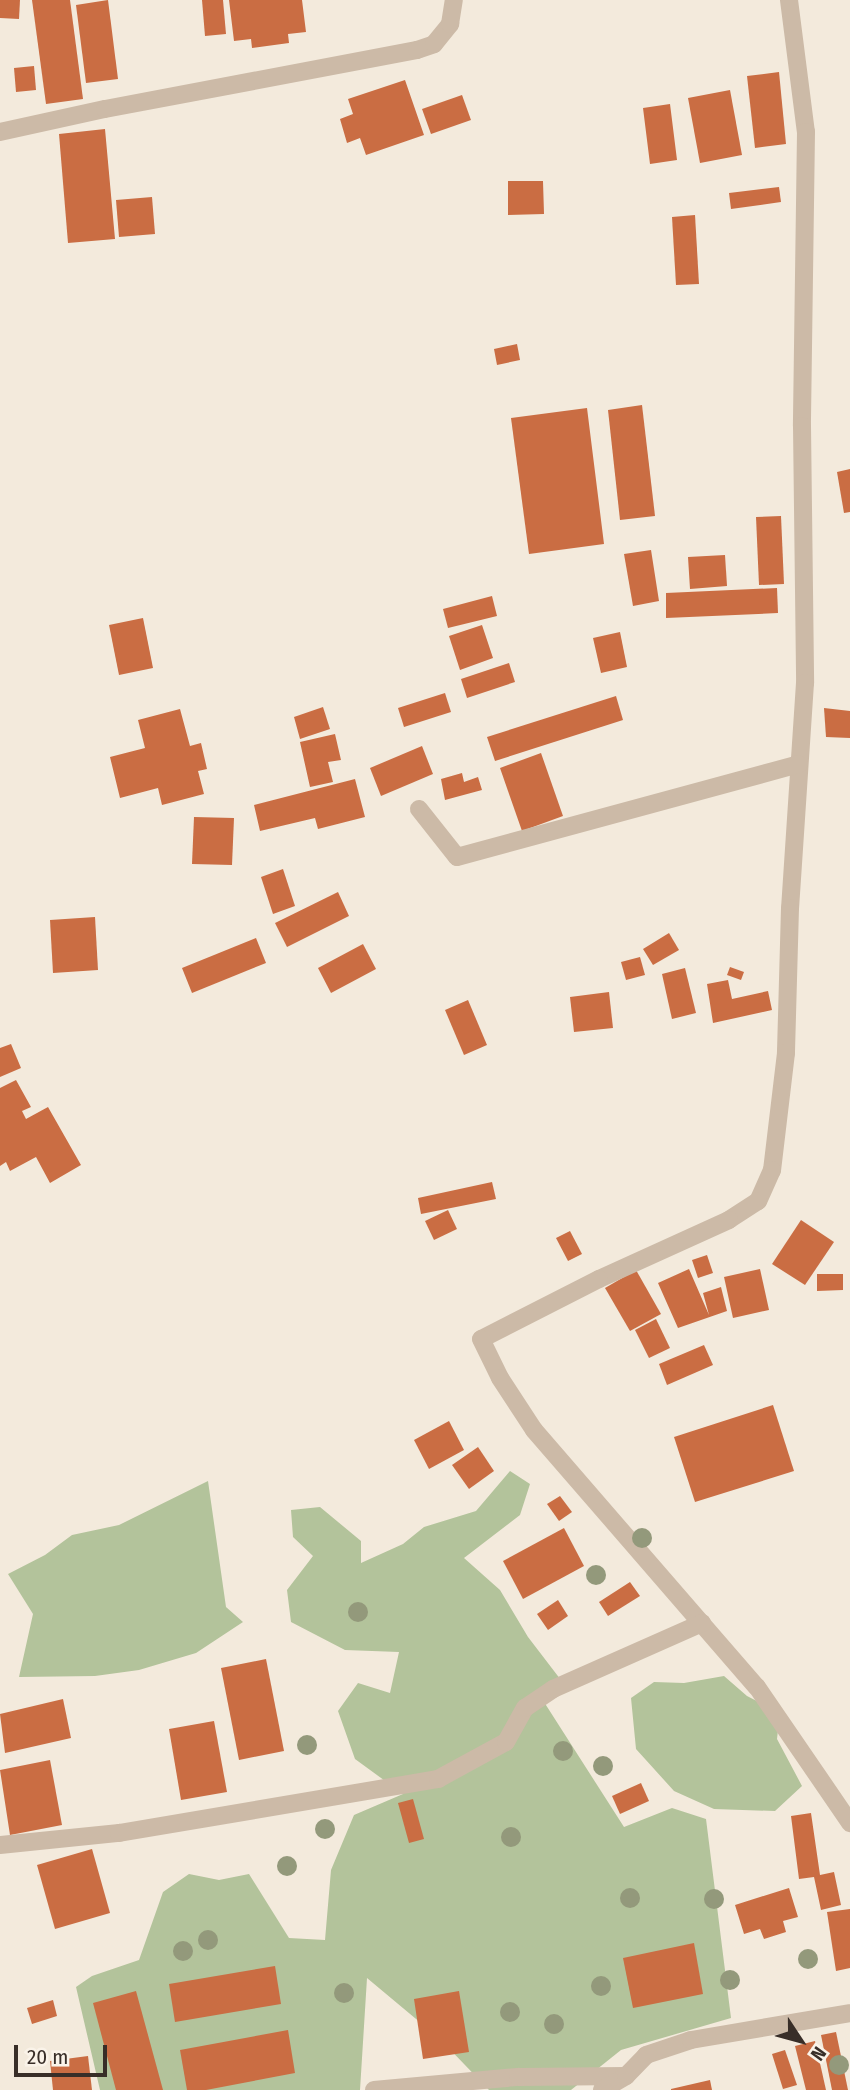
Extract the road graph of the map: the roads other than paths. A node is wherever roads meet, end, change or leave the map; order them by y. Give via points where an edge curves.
1 (454, 0) edge
2 (789, 0) edge
3 (0, 132) edge
4 (799, 764) junction
5 (419, 809) dead end
6 (702, 1623) junction
7 (850, 1823) edge
8 (0, 1845) edge
9 (850, 2013) edge
10 (626, 2076) junction
11 (374, 2090) edge
12 (602, 2090) edge

1 - 3 street via 450,24 434,44 417,50
2 - 4 street via 806,132 805,682
4 - 5 street via 457,857
4 - 6 street via 786,1053 772,1170 758,1201 729,1220 481,1339 534,1430
6 - 7 street via 757,1687
6 - 8 street via 554,1689 525,1709 506,1742 438,1779 119,1833
9 - 10 street via 691,2040 646,2054
10 - 11 street via 518,2077
10 - 12 street

